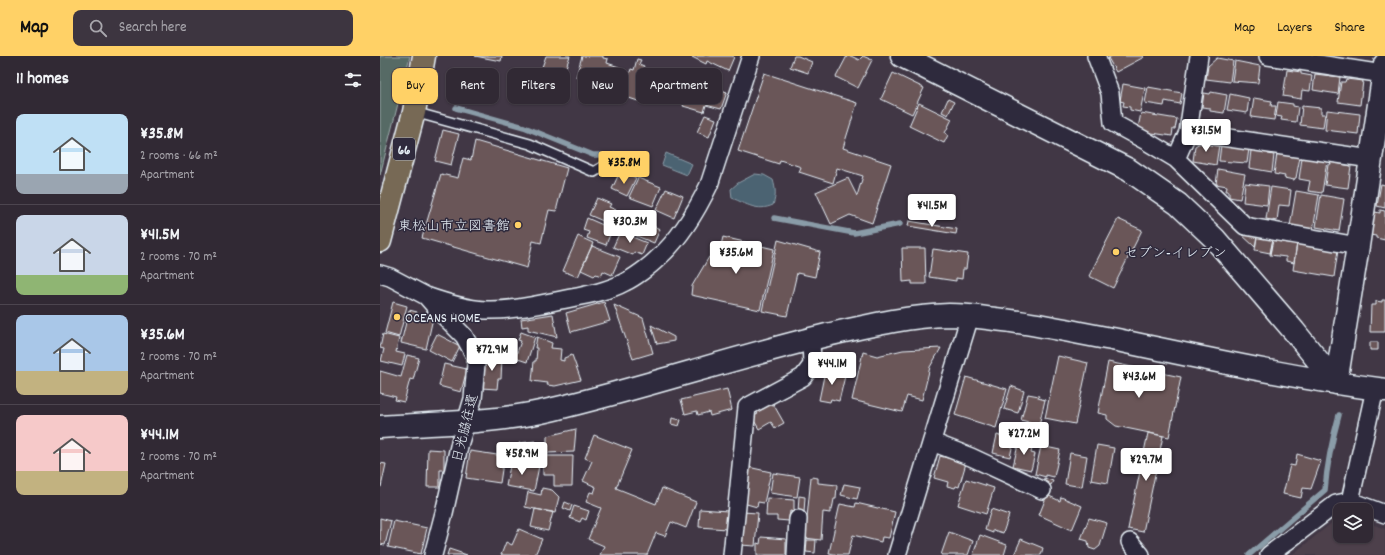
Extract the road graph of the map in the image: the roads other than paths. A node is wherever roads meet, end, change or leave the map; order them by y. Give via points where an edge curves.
1 (424, 56) edge
2 (751, 56) edge
3 (902, 56) edge
4 (1096, 56) edge
5 (1198, 56) edge
6 (1268, 56) edge
7 (1384, 69) edge
8 (414, 112) junction
9 (1188, 132) junction
10 (617, 158) dead end
11 (1176, 159) junction
12 (1371, 159) junction
13 (380, 241) edge
14 (1358, 246) junction
15 (380, 274) edge
16 (426, 296) junction
17 (970, 316) junction
18 (811, 339) junction
19 (1336, 383) junction
20 (1380, 390) edge
21 (466, 422) junction
22 (380, 426) edge
23 (932, 442) junction
24 (1042, 490) dead end
25 (1350, 501) junction
26 (1385, 514) edge
27 (798, 520) dead end
28 (1130, 542) dead end
29 (433, 555) edge
30 (732, 555) edge
31 (796, 555) edge
32 (897, 555) edge
33 (1141, 555) edge
34 (1269, 555) edge

1 - 8 main road, 66
2 - 16 street via 702,200 685,229 658,259 625,282 592,294 533,306 485,310 458,306
3 - 19 street via 1129,170 1178,204 1214,238
4 - 11 street via 1110,93 1114,123
5 - 9 street
6 - 7 street
7 - 12 street
8 - 10 lane via 530,144 594,172
8 - 13 main road, 66
9 - 11 street
9 - 12 street
11 - 14 street via 1245,226
12 - 14 street
14 - 19 street
15 - 16 street, 日光脇往還
16 - 21 street, 日光脇往還 via 464,336 475,356 473,399
17 - 18 street via 909,318
17 - 19 street via 1051,327
17 - 23 street
18 - 21 street via 552,410 511,418
18 - 30 street via 812,365 803,377 747,407
19 - 20 street
20 - 25 street
21 - 22 street
21 - 29 street, 日光脇往還
23 - 24 street via 971,456
23 - 32 street
25 - 26 street
25 - 34 street via 1336,504
27 - 31 street
28 - 33 street

